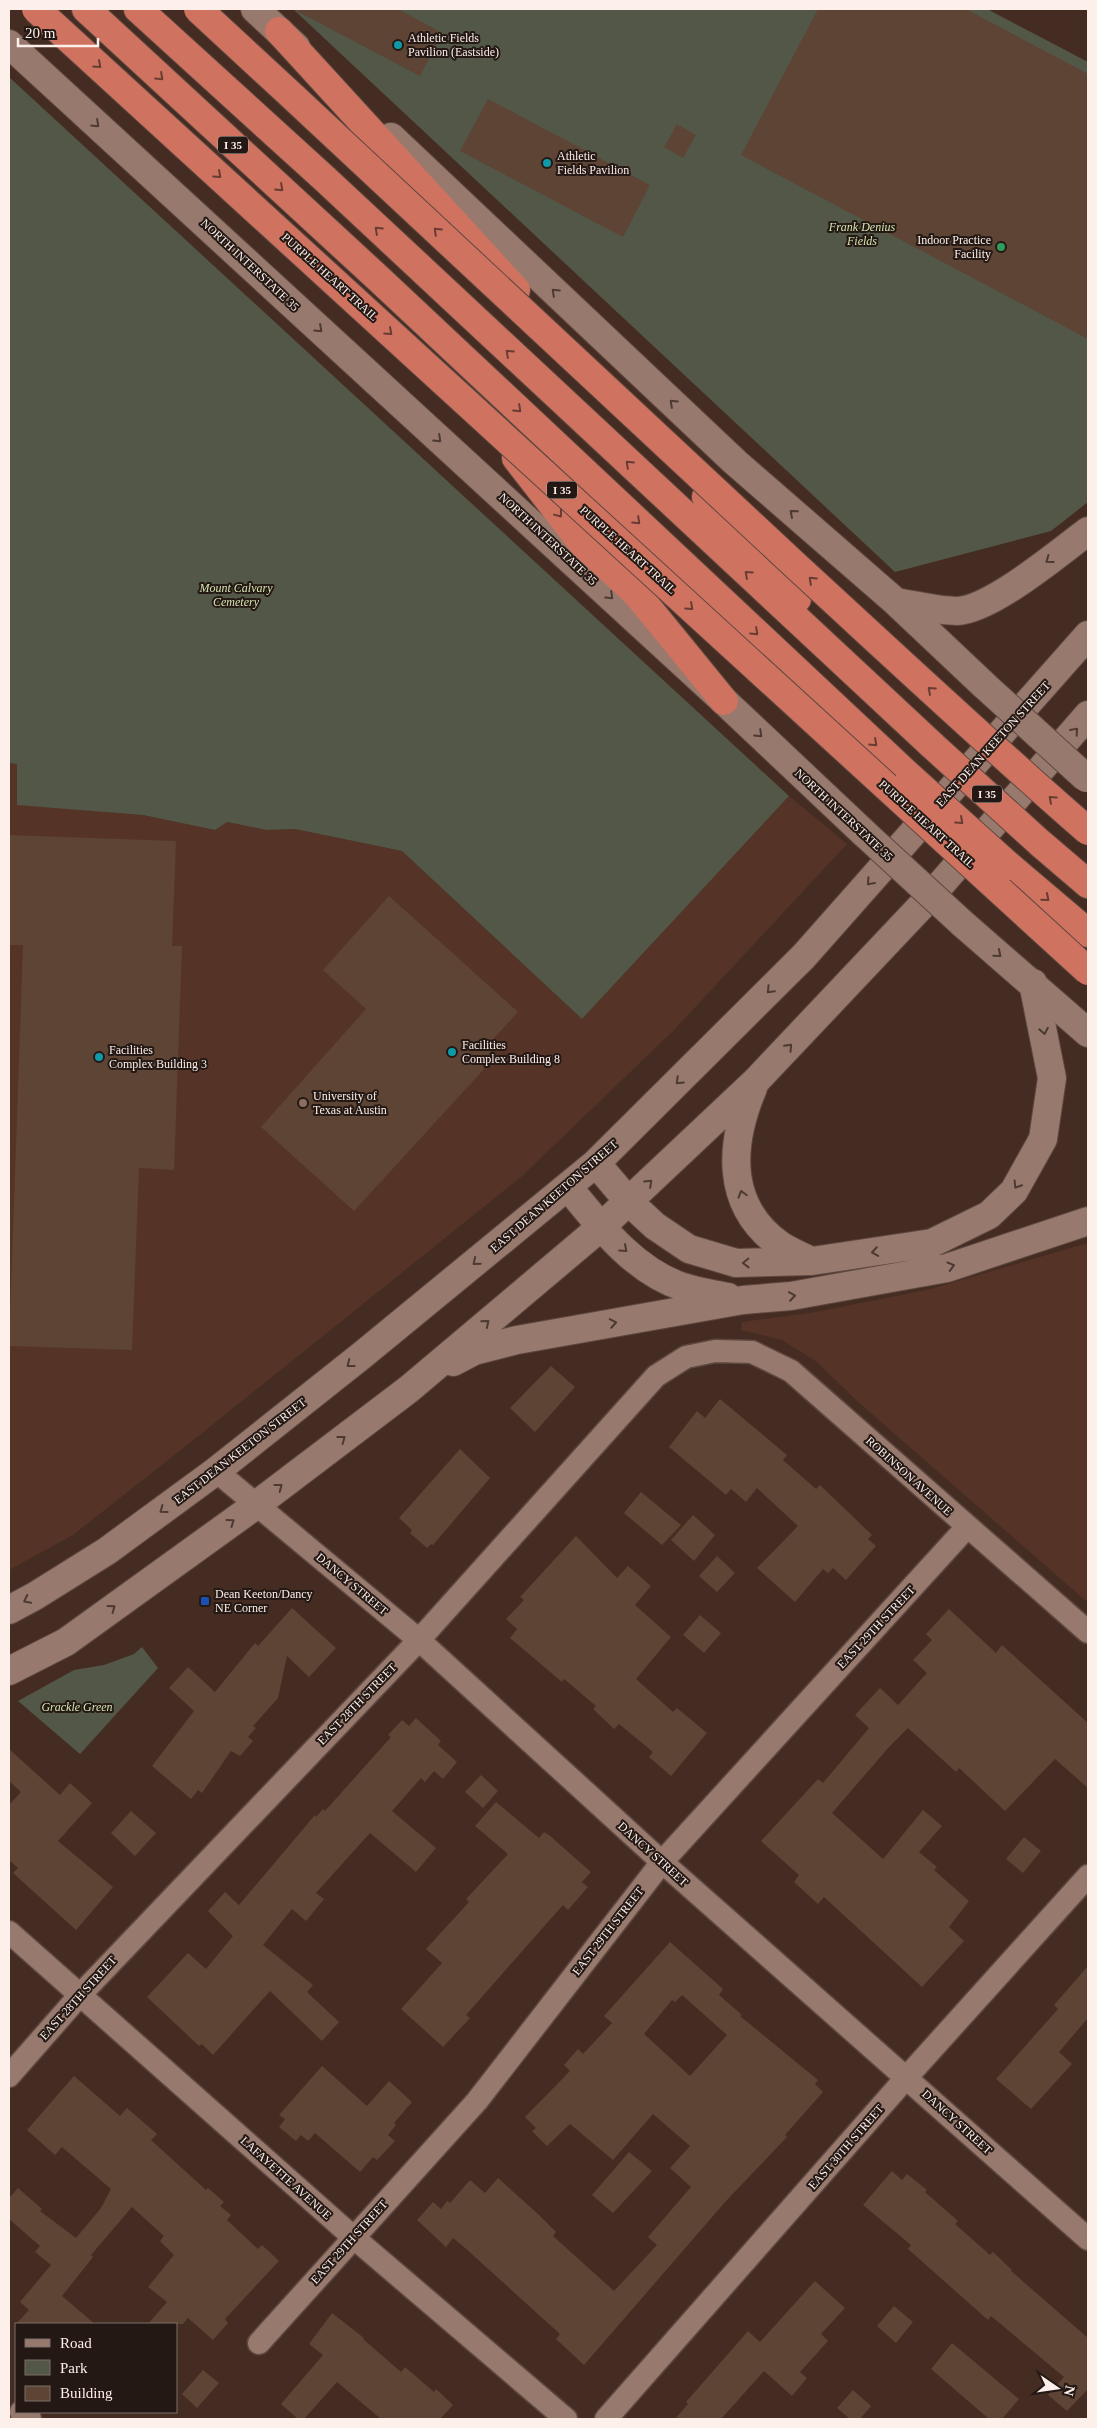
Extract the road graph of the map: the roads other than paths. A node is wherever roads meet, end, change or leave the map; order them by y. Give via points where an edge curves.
1 (36, 9) edge
2 (86, 9) edge
3 (138, 9) edge
4 (198, 9) edge
5 (255, 9) edge
6 (279, 31) junction
7 (9, 44) edge
8 (380, 280) junction
9 (1088, 531) edge
10 (896, 602) junction
11 (1088, 635) edge
12 (724, 701) junction
13 (887, 702) junction
14 (1088, 715) edge
15 (1087, 779) edge
16 (1088, 831) edge
17 (1088, 884) edge
18 (1088, 933) edge
19 (1088, 971) edge
20 (1033, 983) junction
21 (1088, 1033) edge
22 (755, 1082) junction
23 (596, 1163) junction
24 (568, 1187) junction
25 (629, 1202) junction
26 (1088, 1221) edge
27 (601, 1227) junction
28 (812, 1262) junction
29 (743, 1300) junction
30 (715, 1351) joint
31 (409, 1389) junction
32 (216, 1471) junction
33 (256, 1505) junction
34 (967, 1527) junction
35 (9, 1610) edge
36 (1088, 1632) edge
37 (420, 1640) junction
38 (9, 1672) edge
39 (662, 1862) junction
40 (1088, 1876) edge
41 (9, 1932) edge
42 (80, 1995) junction
43 (9, 2076) edge
44 (906, 2078) junction
45 (353, 2237) junction
46 (1088, 2239) edge
47 (259, 2343) dead end
48 (566, 2419) edge
49 (606, 2419) edge

1 -> 19 highway, PURPLE HEART TRAIL / I 35, bridge
2 -> 8 highway, PURPLE HEART TRAIL / I 35
13 -> 3 highway, I 35
16 -> 4 highway, bridge via 909,670
5 - 6 main road
10 -> 6 main road via 735,462
6 - 13 highway via 752,548
7 -> 12 main road, NORTH INTERSTATE 35
8 -> 12 highway via 572,531 636,593
8 -> 18 highway, PURPLE HEART TRAIL / I 35, bridge via 910,777
9 -> 10 main road via 994,600 957,611
10 - 15 main road, bridge
11 -> 23 main road, EAST DEAN KEETON STREET via 804,956
12 -> 20 main road, NORTH INTERSTATE 35, bridge via 963,924
13 - 17 highway, I 35, bridge
22 -> 14 main road via 928,899
20 - 21 main road, NORTH INTERSTATE 35
20 -> 28 main road via 1052,1078 1043,1139 1014,1191 989,1215 932,1243
25 -> 22 main road
28 -> 22 main road via 764,1232 746,1208 736,1174 735,1145 742,1114
23 - 24 main road, EAST DEAN KEETON STREET
23 - 25 main road
24 - 27 main road
24 -> 32 main road, EAST DEAN KEETON STREET
25 - 27 main road
28 -> 25 main road via 736,1263 689,1249 651,1223
29 -> 26 main road via 791,1296 947,1268
27 -> 29 main road via 626,1252 663,1279 684,1288
31 -> 27 main road
31 -> 29 main road via 474,1351 517,1340
30 - 34 street, ROBINSON AVENUE via 752,1352 791,1371
30 - 37 street, EAST 28TH STREET via 686,1357 656,1376
33 -> 31 main road
32 - 33 street, DANCY STREET
32 -> 35 main road, EAST DEAN KEETON STREET via 107,1551
33 - 37 street, DANCY STREET
38 -> 33 main road via 66,1642
34 - 36 street, ROBINSON AVENUE
34 - 39 street, EAST 29TH STREET
37 - 39 street, DANCY STREET
37 - 42 street, EAST 28TH STREET
39 - 44 street, DANCY STREET
39 - 45 street, EAST 29TH STREET via 477,2101
40 - 44 street, EAST 30TH STREET
41 - 42 street, LAFAYETTE AVENUE
42 - 43 street, EAST 28TH STREET
42 - 45 street, LAFAYETTE AVENUE
44 - 46 street, DANCY STREET
44 - 49 street, EAST 30TH STREET
45 - 47 street, EAST 29TH STREET
45 - 48 street, LAFAYETTE AVENUE

